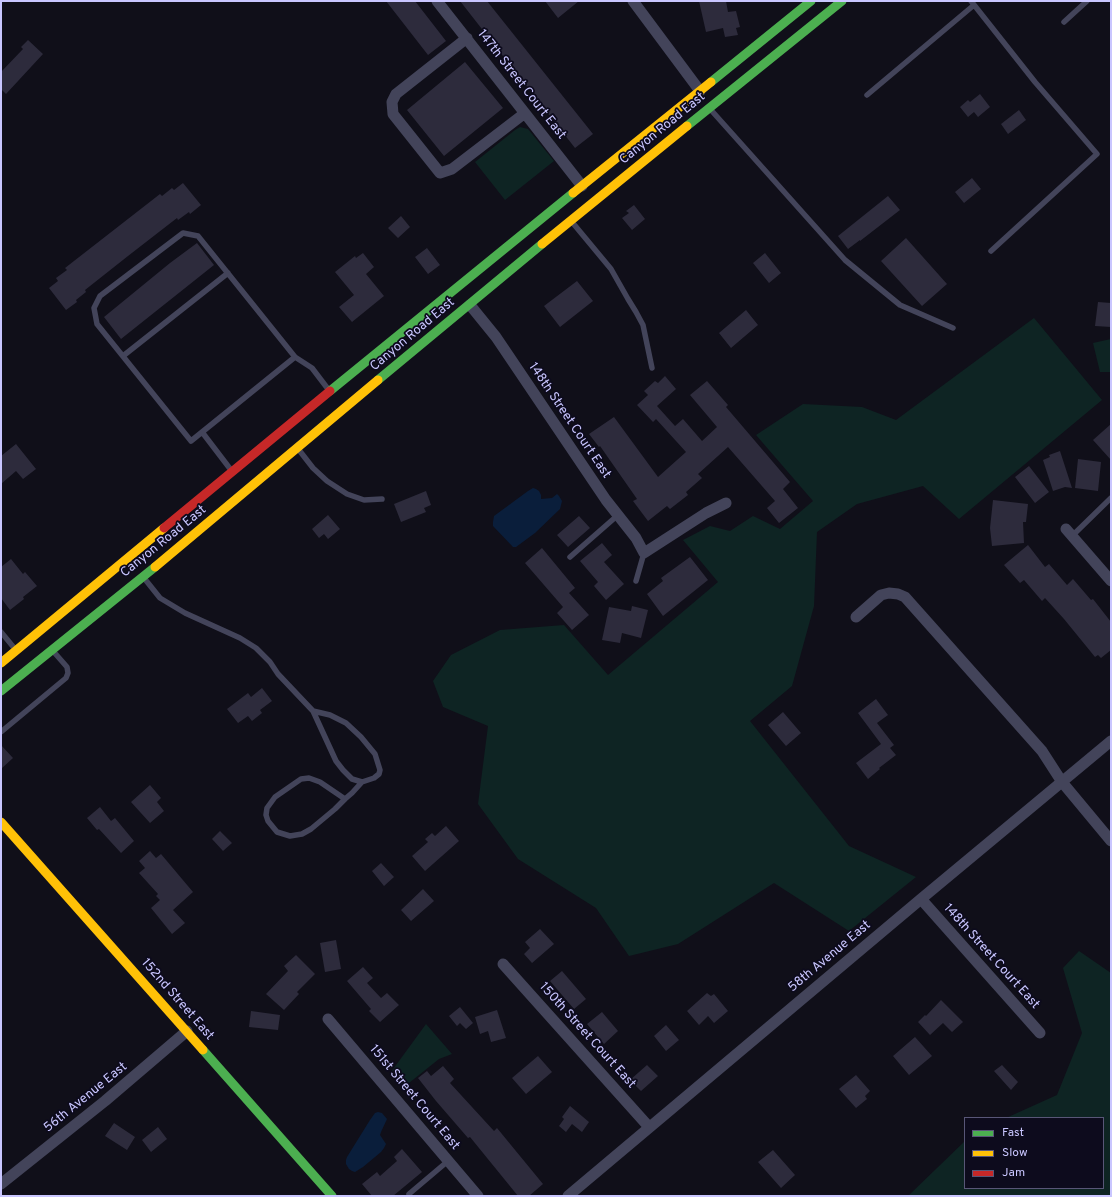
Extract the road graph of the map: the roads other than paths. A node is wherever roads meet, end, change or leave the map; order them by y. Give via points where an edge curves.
1 (437, 1) edge
2 (633, 1) edge
3 (811, 1) edge
4 (842, 1) edge
5 (1087, 1) edge
6 (972, 3) edge
7 (1064, 22) dead end
8 (467, 38) junction
9 (700, 91) junction
10 (867, 95) dead end
11 (710, 108) junction
12 (525, 113) junction
13 (582, 186) junction
14 (570, 220) junction
15 (991, 251) dead end
16 (228, 273) junction
17 (470, 305) junction
18 (433, 306) junction
19 (953, 328) dead end
20 (394, 351) dead end
21 (123, 356) junction
22 (295, 357) junction
23 (384, 363) dead end
24 (652, 368) dead end
25 (382, 378) junction
26 (330, 390) junction
27 (202, 432) junction
28 (298, 448) junction
29 (232, 471) junction
30 (382, 498) dead end
31 (1111, 498) edge
32 (726, 502) dead end
33 (618, 515) junction
34 (1069, 532) joint
35 (644, 553) junction
36 (570, 557) dead end
37 (142, 577) junction
38 (636, 581) dead end
39 (1111, 581) edge
40 (856, 617) dead end
41 (1, 632) edge
42 (51, 649) junction
43 (16, 650) junction
44 (1, 663) edge
45 (1, 691) edge
46 (313, 711) junction
47 (1, 732) edge
48 (1111, 741) edge
49 (362, 782) junction
50 (1062, 782) junction
51 (345, 799) junction
52 (1, 822) edge
53 (1111, 841) edge
54 (921, 899) junction
55 (504, 964) dead end
56 (328, 1018) dead end
57 (186, 1031) junction
58 (1040, 1033) dead end
59 (649, 1127) junction
60 (448, 1160) junction
61 (1, 1184) edge
62 (409, 1194) dead end
63 (332, 1196) edge
64 (478, 1196) edge
65 (568, 1196) edge

1 - 8 street, 147th Street Court East
2 - 9 street
3 - 9 main road, Canyon Road East
4 - 11 main road, Canyon Road East
5 - 7 lane
6 - 10 lane
6 - 15 lane via 1097,154
8 - 12 street, 147th Street Court East
8 - 12 street via 396,94 392,102 393,114 440,173 452,169
9 - 13 main road, Canyon Road East
11 - 14 main road, Canyon Road East
11 - 19 lane via 845,260 900,305
12 - 13 street, 147th Street Court East
13 - 18 main road, Canyon Road East
14 - 17 main road, Canyon Road East
14 - 24 lane via 611,269 642,325
16 - 21 lane
16 - 21 lane via 198,236 183,233 100,296 94,308 97,324
16 - 22 lane
17 - 25 main road, Canyon Road East
17 - 33 street, 148th Street Court East via 496,337
18 - 20 main road
18 - 26 main road, Canyon Road East
21 - 27 lane via 191,441
22 - 26 lane via 312,368
22 - 27 lane
23 - 25 main road via 379,369
25 - 28 main road, Canyon Road East
26 - 29 main road, Canyon Road East
27 - 29 lane
28 - 30 lane via 313,468 347,494 364,500
28 - 37 main road, Canyon Road East
29 - 43 main road, Canyon Road East
31 - 34 lane
32 - 35 street
33 - 35 street, 148th Street Court East
33 - 36 lane
34 - 39 street
35 - 38 lane
37 - 42 main road, Canyon Road East
37 - 46 lane via 160,598 256,648
40 - 50 street via 880,595 889,593 905,597 1042,751
41 - 43 lane
42 - 45 main road, Canyon Road East
42 - 47 lane via 67,667 66,678
43 - 44 main road, Canyon Road East
46 - 49 lane via 339,766 352,779
46 - 49 lane via 330,715 346,723 375,754 379,774
48 - 50 street, 58th Avenue East
49 - 51 lane
50 - 53 street
50 - 54 street, 58th Avenue East
51 - 51 lane via 302,834 290,836 276,832 266,815 267,808 275,797 301,779 309,778 320,782
52 - 57 main road, 152nd Street East
54 - 58 street, 148th Street Court East
54 - 59 street, 58th Avenue East
55 - 59 street, 150th Street Court East
56 - 60 street, 151st Street Court East
57 - 61 street, 56th Avenue East via 105,1101
57 - 63 main road, 152nd Street East
59 - 65 street, 58th Avenue East
60 - 62 lane
60 - 64 street, 151st Street Court East

